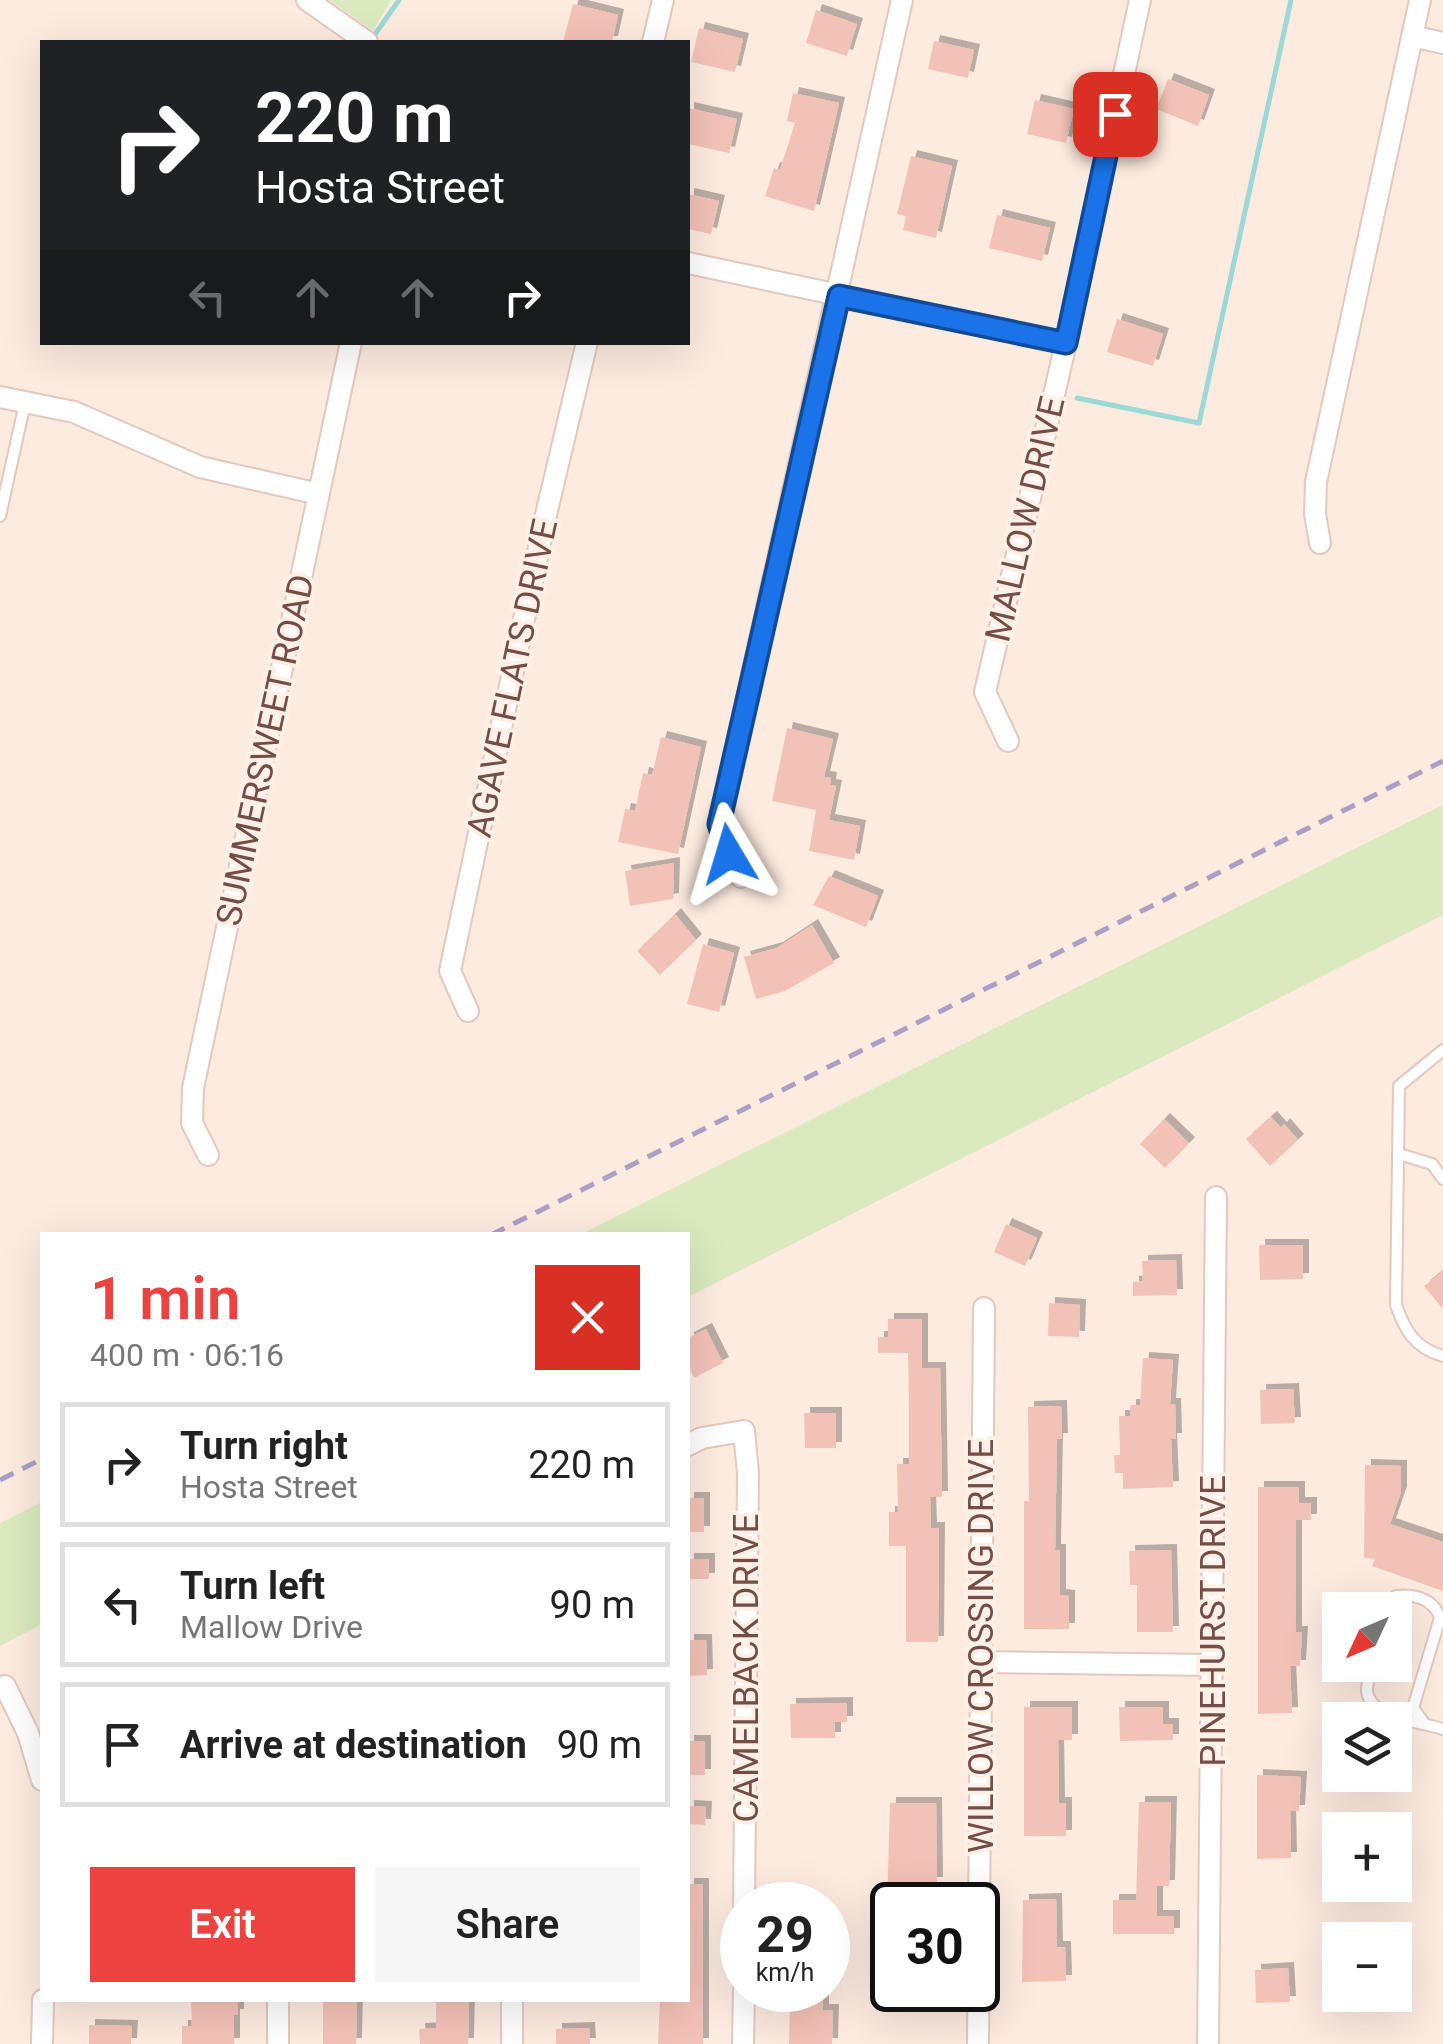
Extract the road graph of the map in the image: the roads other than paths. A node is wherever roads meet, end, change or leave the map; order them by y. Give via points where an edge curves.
1 (308, 0) edge
2 (662, 0) edge
3 (902, 0) edge
4 (1140, 0) edge
5 (1420, 0) edge
6 (1412, 36) junction
7 (360, 37) edge
8 (654, 40) edge
9 (1443, 43) edge
10 (690, 263) edge
11 (839, 296) junction
12 (1066, 343) junction
13 (350, 345) edge
14 (586, 345) edge
15 (0, 397) edge
16 (25, 402) junction
17 (0, 448) edge
18 (14, 451) junction
19 (319, 494) junction
20 (0, 516) edge
21 (1320, 543) dead end
22 (1008, 742) dead end
23 (741, 877) dead end
24 (468, 1011) dead end
25 (1443, 1050) edge
26 (1399, 1154) junction
27 (208, 1155) dead end
28 (1443, 1178) edge
29 (1216, 1198) dead end
30 (984, 1308) dead end
31 (1443, 1356) edge
32 (690, 1444) edge
33 (1412, 1596) edge
34 (981, 1662) junction
35 (1213, 1665) junction
36 (1369, 1682) edge
37 (5, 1686) dead end
38 (1424, 1723) junction
39 (1443, 1729) edge
40 (40, 1773) edge
41 (744, 1882) edge
42 (43, 2002) edge
43 (278, 2002) edge
44 (512, 2002) edge
45 (744, 2012) edge
46 (42, 2044) edge
47 (278, 2044) edge
48 (512, 2044) edge
49 (744, 2044) edge
50 (978, 2044) edge
51 (1208, 2044) edge

1 - 7 street
2 - 8 street
3 - 11 street
4 - 12 street, MALLOW DRIVE
5 - 6 street
6 - 9 street
6 - 21 street via 1316,482
10 - 11 street
11 - 12 street
11 - 23 street via 719,824
12 - 22 street, MALLOW DRIVE via 985,692
13 - 19 street, SUMMERSWEET ROAD
14 - 24 street, AGAVE FLATS DRIVE via 450,971
15 - 16 street
16 - 18 lane
16 - 19 street via 74,412 200,467
17 - 18 lane
18 - 20 lane
19 - 27 street, SUMMERSWEET ROAD via 193,1088 192,1123
25 - 26 lane via 1399,1086
26 - 28 lane via 1432,1164
26 - 31 lane via 1396,1305 1417,1344
29 - 35 street, PINEHURST DRIVE
30 - 34 street, WILLOW CROSSING DRIVE
32 - 41 street, CAMELBACK DRIVE via 744,1430
33 - 38 lane via 1428,1601 1440,1618 1413,1708
34 - 35 street
34 - 50 street, WILLOW CROSSING DRIVE
35 - 51 street, PINEHURST DRIVE
36 - 38 lane via 1372,1705
37 - 40 street
38 - 39 lane
42 - 46 street
43 - 47 street
44 - 48 street
45 - 49 street

